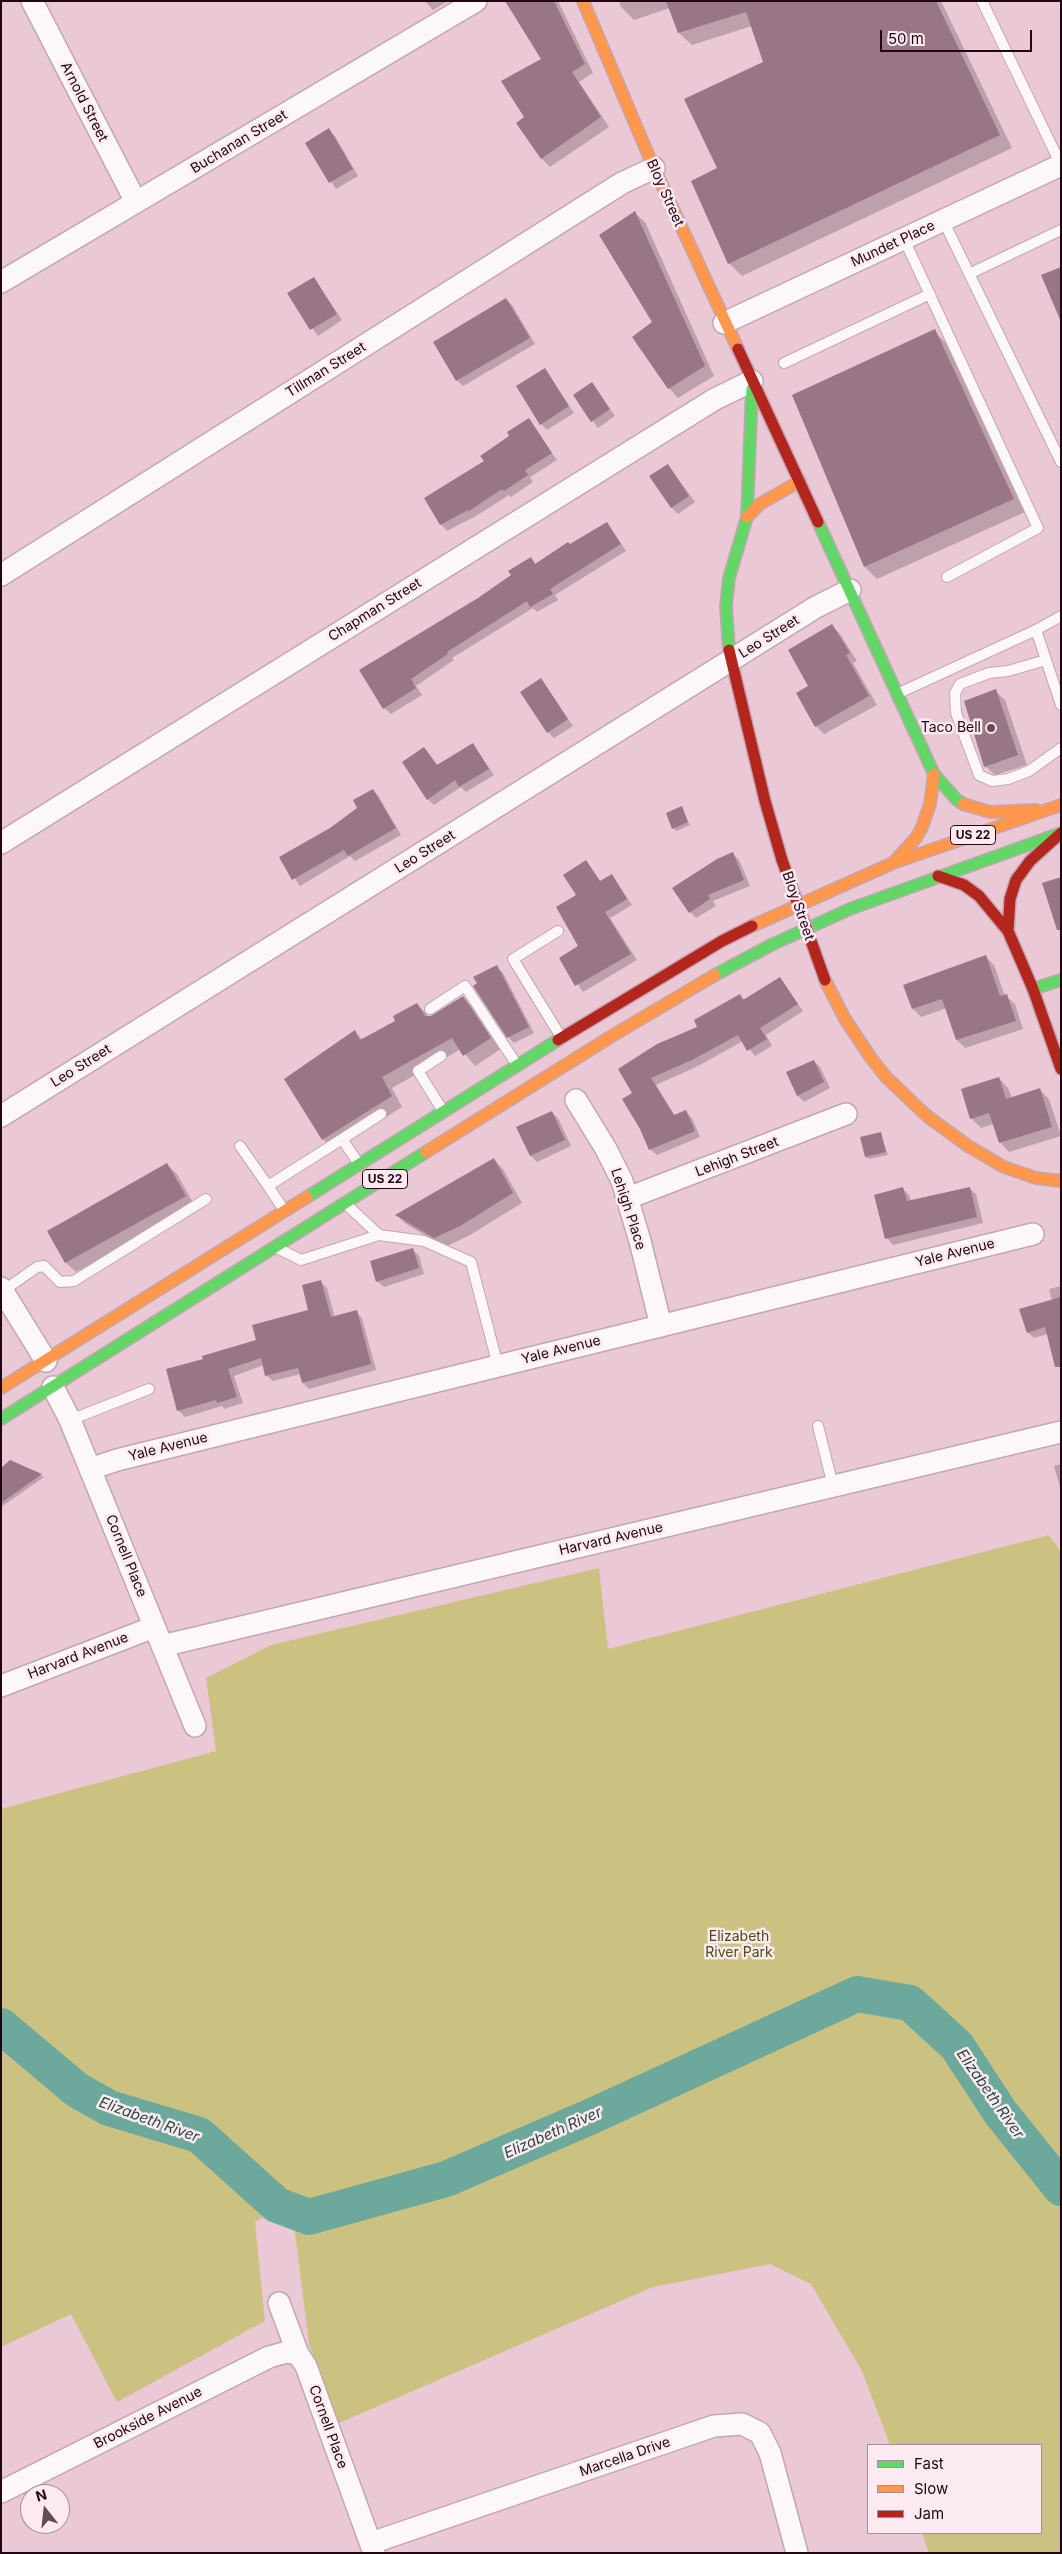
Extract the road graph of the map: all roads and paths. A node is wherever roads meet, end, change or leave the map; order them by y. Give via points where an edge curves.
1 (32, 1) edge
2 (476, 1) edge
3 (584, 1) edge
4 (982, 1) edge
5 (1061, 165) edge
6 (654, 168) junction
7 (136, 202) junction
8 (943, 220) junction
9 (1061, 230) edge
10 (904, 239) junction
11 (969, 274) junction
12 (1, 282) edge
13 (930, 294) junction
14 (724, 323) junction
15 (784, 363) dead end
16 (752, 381) junction
17 (1061, 462) edge
18 (800, 481) junction
19 (747, 517) junction
20 (1, 575) edge
21 (947, 577) dead end
22 (850, 590) junction
23 (1061, 616) edge
24 (1036, 630) junction
25 (1046, 660) junction
26 (731, 661) junction
27 (898, 694) junction
28 (1061, 705) edge
29 (1061, 748) edge
30 (934, 774) junction
31 (1057, 806) edge
32 (1061, 833) edge
33 (1, 843) edge
34 (893, 864) junction
35 (938, 876) junction
36 (558, 931) dead end
37 (1008, 931) junction
38 (1061, 980) edge
39 (1033, 989) junction
40 (430, 1009) dead end
41 (561, 1038) junction
42 (442, 1056) dead end
43 (518, 1066) junction
44 (1061, 1069) edge
45 (576, 1100) dead end
46 (444, 1112) junction
47 (381, 1114) dead end
48 (846, 1114) dead end
49 (1, 1116) edge
50 (342, 1139) junction
51 (240, 1146) dead end
52 (359, 1164) junction
53 (1036, 1178) junction
54 (1061, 1181) edge
55 (268, 1186) junction
56 (1054, 1192) dead end
57 (628, 1198) junction
58 (206, 1199) dead end
59 (346, 1203) junction
60 (285, 1211) junction
61 (1033, 1234) dead end
62 (379, 1235) junction
63 (276, 1248) junction
64 (2, 1289) edge
65 (662, 1326) junction
66 (46, 1360) junction
67 (498, 1366) junction
68 (53, 1387) junction
69 (1, 1388) edge
70 (149, 1389) dead end
71 (1, 1419) edge
72 (70, 1420) junction
73 (818, 1426) dead end
74 (1061, 1432) edge
75 (90, 1469) junction
76 (833, 1486) junction
77 (158, 1636) junction
78 (1, 1686) edge
79 (195, 1726) dead end
80 (279, 2303) dead end
81 (298, 2354) junction
82 (1, 2492) edge
83 (372, 2548) edge
84 (797, 2553) edge

1 - 7 street, Arnold Street
2 - 7 street, Buchanan Street
3 - 6 main road, Bloy Street
4 - 5 lane
5 - 8 street, Mundet Place
6 - 14 main road, Bloy Street
6 - 20 street, Tillman Street via 622,183
7 - 12 street, Buchanan Street
8 - 10 street, Mundet Place
8 - 11 lane
9 - 11 lane
10 - 13 lane
10 - 14 street, Mundet Place
11 - 17 lane
13 - 15 lane
13 - 21 lane via 1038,528
14 - 16 main road, Bloy Street
16 - 18 main road, Bloy Street
16 - 19 main road, Bloy Street
16 - 33 street, Chapman Street via 715,399
18 - 19 main road via 760,504
18 - 22 main road, Bloy Street
19 - 26 main road, Bloy Street via 732,562 727,591
22 - 26 street, Leo Street via 816,607
22 - 27 main road, Bloy Street
23 - 24 lane
24 - 25 lane
24 - 27 lane
25 - 28 lane
25 - 29 lane via 989,673 960,684 955,693 956,713 979,775 992,782 1029,771
26 - 49 street, Leo Street
26 - 53 main road, Bloy Street, bridge via 782,860 825,980 858,1039 886,1077 948,1132 1004,1167
27 - 30 main road, Bloy Street
30 - 31 main road, Bloy Street via 956,799 978,809 1005,812
30 - 34 main road via 930,804 922,828
31 - 34 main road, US 22
32 - 35 main road, US 22
32 - 37 main road via 1030,861 1016,880 1010,899
34 - 41 main road, US 22 via 722,941
35 - 37 main road via 964,885 979,896
35 - 59 main road, US 22 via 832,917 727,968
36 - 41 lane via 513,959
37 - 39 main road
38 - 39 main road
39 - 44 main road
40 - 43 lane via 465,986
41 - 43 main road, US 22
42 - 46 lane via 418,1071
43 - 46 main road, US 22
45 - 57 street, Lehigh Place via 606,1149
46 - 52 main road, US 22
47 - 50 lane
48 - 57 street, Lehigh Street
50 - 52 lane
50 - 55 lane
51 - 55 lane
52 - 60 main road, US 22
53 - 54 main road, Bloy Street
53 - 56 main road
55 - 60 lane
57 - 65 street, Lehigh Place
58 - 64 lane via 74,1281 60,1282 44,1266
59 - 62 lane
59 - 63 main road, US 22
60 - 66 main road, US 22
61 - 65 street, Yale Avenue
62 - 63 lane via 301,1260
62 - 67 lane via 424,1241 471,1262
63 - 68 main road, US 22
64 - 66 street
65 - 67 street, Yale Avenue
66 - 69 main road, US 22
67 - 75 street, Yale Avenue
68 - 71 main road, US 22
68 - 72 street, Cornell Place
70 - 72 lane
72 - 75 street, Cornell Place
73 - 76 lane
74 - 76 street, Harvard Avenue
75 - 77 street, Cornell Place
76 - 77 street, Harvard Avenue
77 - 78 street, Harvard Avenue
77 - 79 street, Cornell Place
80 - 81 street, Cornell Place
81 - 82 street, Brookside Avenue via 287,2352 269,2357
81 - 83 street, Cornell Place via 306,2366
83 - 84 street, Marcella Drive via 714,2426 742,2424 760,2433 770,2453

